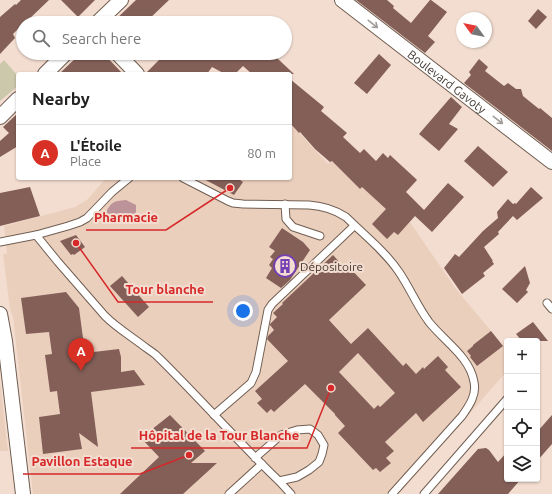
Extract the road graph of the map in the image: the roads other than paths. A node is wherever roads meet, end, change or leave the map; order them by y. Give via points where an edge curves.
1 (122, 0) edge
2 (342, 0) edge
3 (105, 16) edge
4 (59, 60) edge
5 (124, 60) edge
6 (47, 72) edge
7 (135, 72) edge
8 (16, 102) edge
9 (0, 116) edge
10 (552, 162) edge
11 (126, 180) edge
12 (187, 180) edge
13 (285, 204) junction
14 (354, 226) junction
15 (36, 235) junction
16 (320, 236) dead end
17 (0, 242) edge
18 (547, 303) dead end
19 (552, 309) edge
20 (0, 314) edge
21 (2, 342) edge
22 (504, 402) edge
23 (214, 415) junction
24 (255, 458) junction
25 (262, 464) junction
26 (279, 481) junction
27 (23, 494) edge
28 (229, 494) edge
29 (291, 494) edge
30 (392, 494) edge
31 (424, 494) edge

1 - 3 street
2 -> 10 street, Boulevard Gavoty
4 - 6 street
5 - 7 street
8 - 9 street
11 - 15 lane via 87,218
12 - 13 lane via 233,203
13 - 14 lane via 329,208 340,213
13 - 16 lane via 286,219 293,227
14 - 23 lane via 272,304 268,310 256,372 251,383
14 - 30 lane via 400,272 423,313 465,361 474,382 473,397 462,416
15 - 17 lane
15 - 23 lane via 105,316 154,354
18 - 19 lane
20 - 21 street
21 - 27 street
22 - 31 lane
23 - 24 lane
24 - 25 lane
24 - 26 lane via 281,435 310,429 318,435 324,445 319,462 297,477
25 - 26 lane
25 - 28 lane
26 - 29 lane

